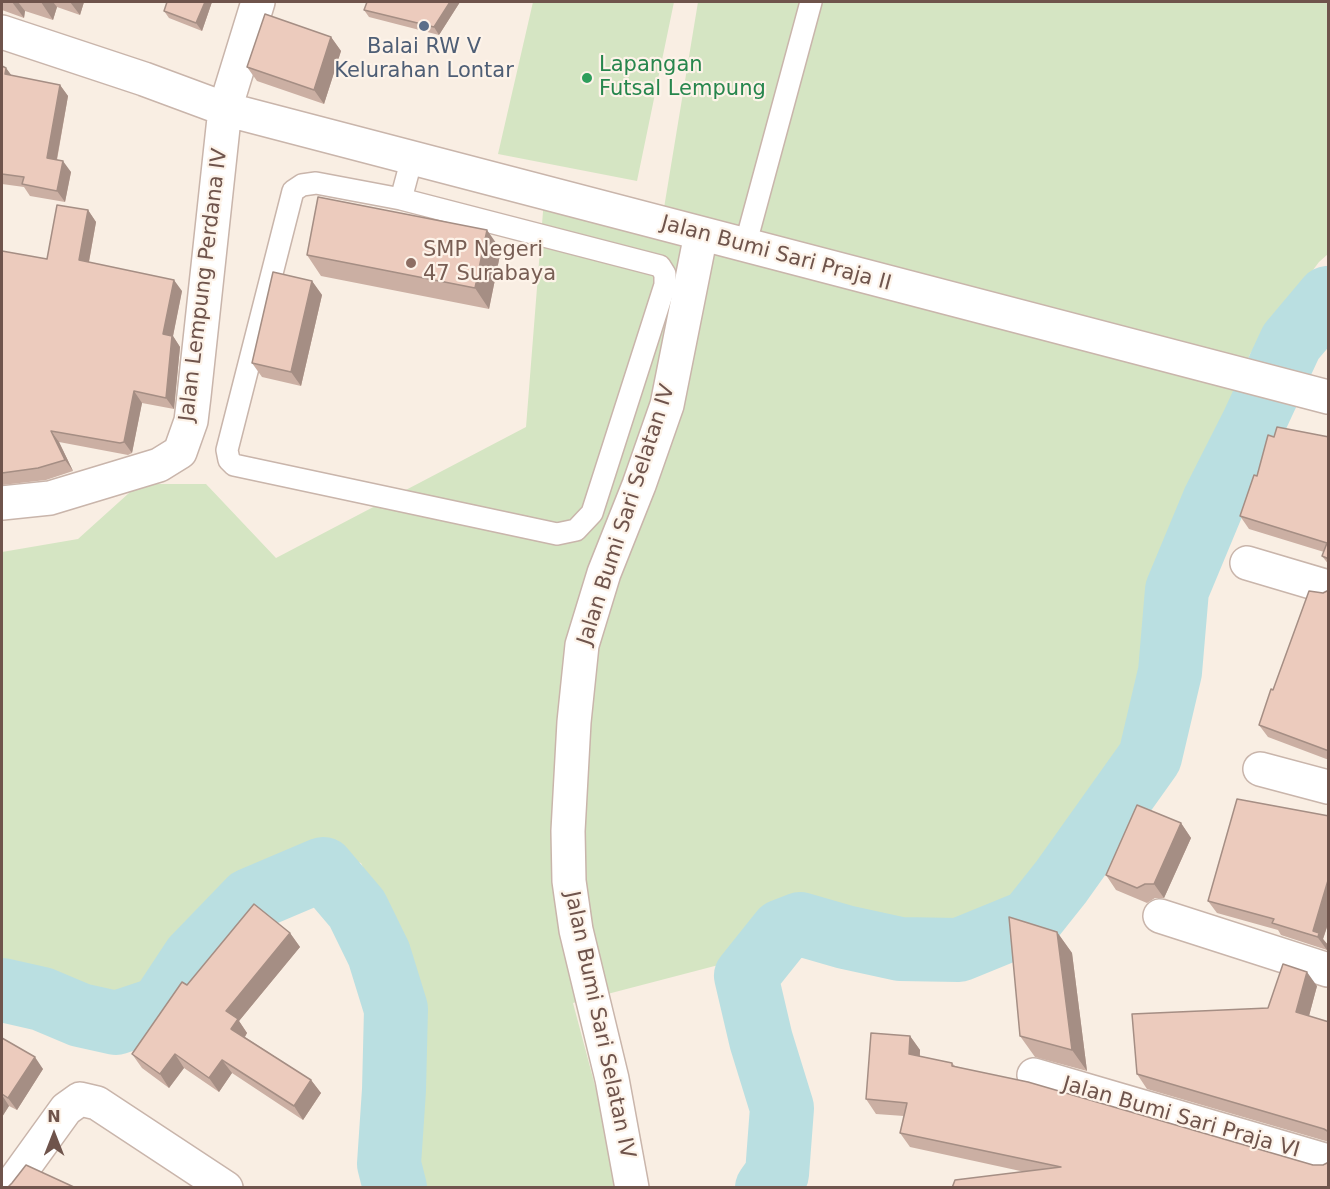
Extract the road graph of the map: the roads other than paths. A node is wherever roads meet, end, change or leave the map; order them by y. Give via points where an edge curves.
1 (258, 2) edge
2 (811, 2) edge
3 (2, 32) edge
4 (225, 109) junction
5 (412, 158) junction
6 (401, 199) junction
7 (701, 234) junction
8 (745, 246) junction
9 (1317, 394) edge
10 (2, 503) edge
11 (1247, 562) dead end
12 (1329, 587) edge
13 (1260, 769) dead end
14 (1329, 787) edge
15 (1160, 916) dead end
16 (1329, 970) edge
17 (1034, 1076) dead end
18 (1329, 1161) edge
19 (9, 1188) edge
20 (226, 1188) edge
21 (632, 1188) edge

1 - 4 street, Jalan Lempung Perdana IV
2 - 8 lane
3 - 4 street, Jalan Bumi Sari Praja II
4 - 5 street, Jalan Bumi Sari Praja II
4 - 10 street, Jalan Lempung Perdana IV via 191,421 180,452 159,465 50,498
5 - 6 lane
5 - 7 street, Jalan Bumi Sari Praja II
6 - 6 lane via 660,267 665,274 665,285 592,513 576,530 557,534 234,465 229,460 226,450 293,191 316,183
7 - 8 street, Jalan Bumi Sari Praja II
7 - 21 street, Jalan Bumi Sari Selatan IV via 667,405 604,573 582,645 574,722 569,881
8 - 9 street, Jalan Bumi Sari Praja II
11 - 12 street
13 - 14 street
15 - 16 street
17 - 18 street, Jalan Bumi Sari Praja VI
19 - 20 street via 66,1109 80,1099 97,1103

